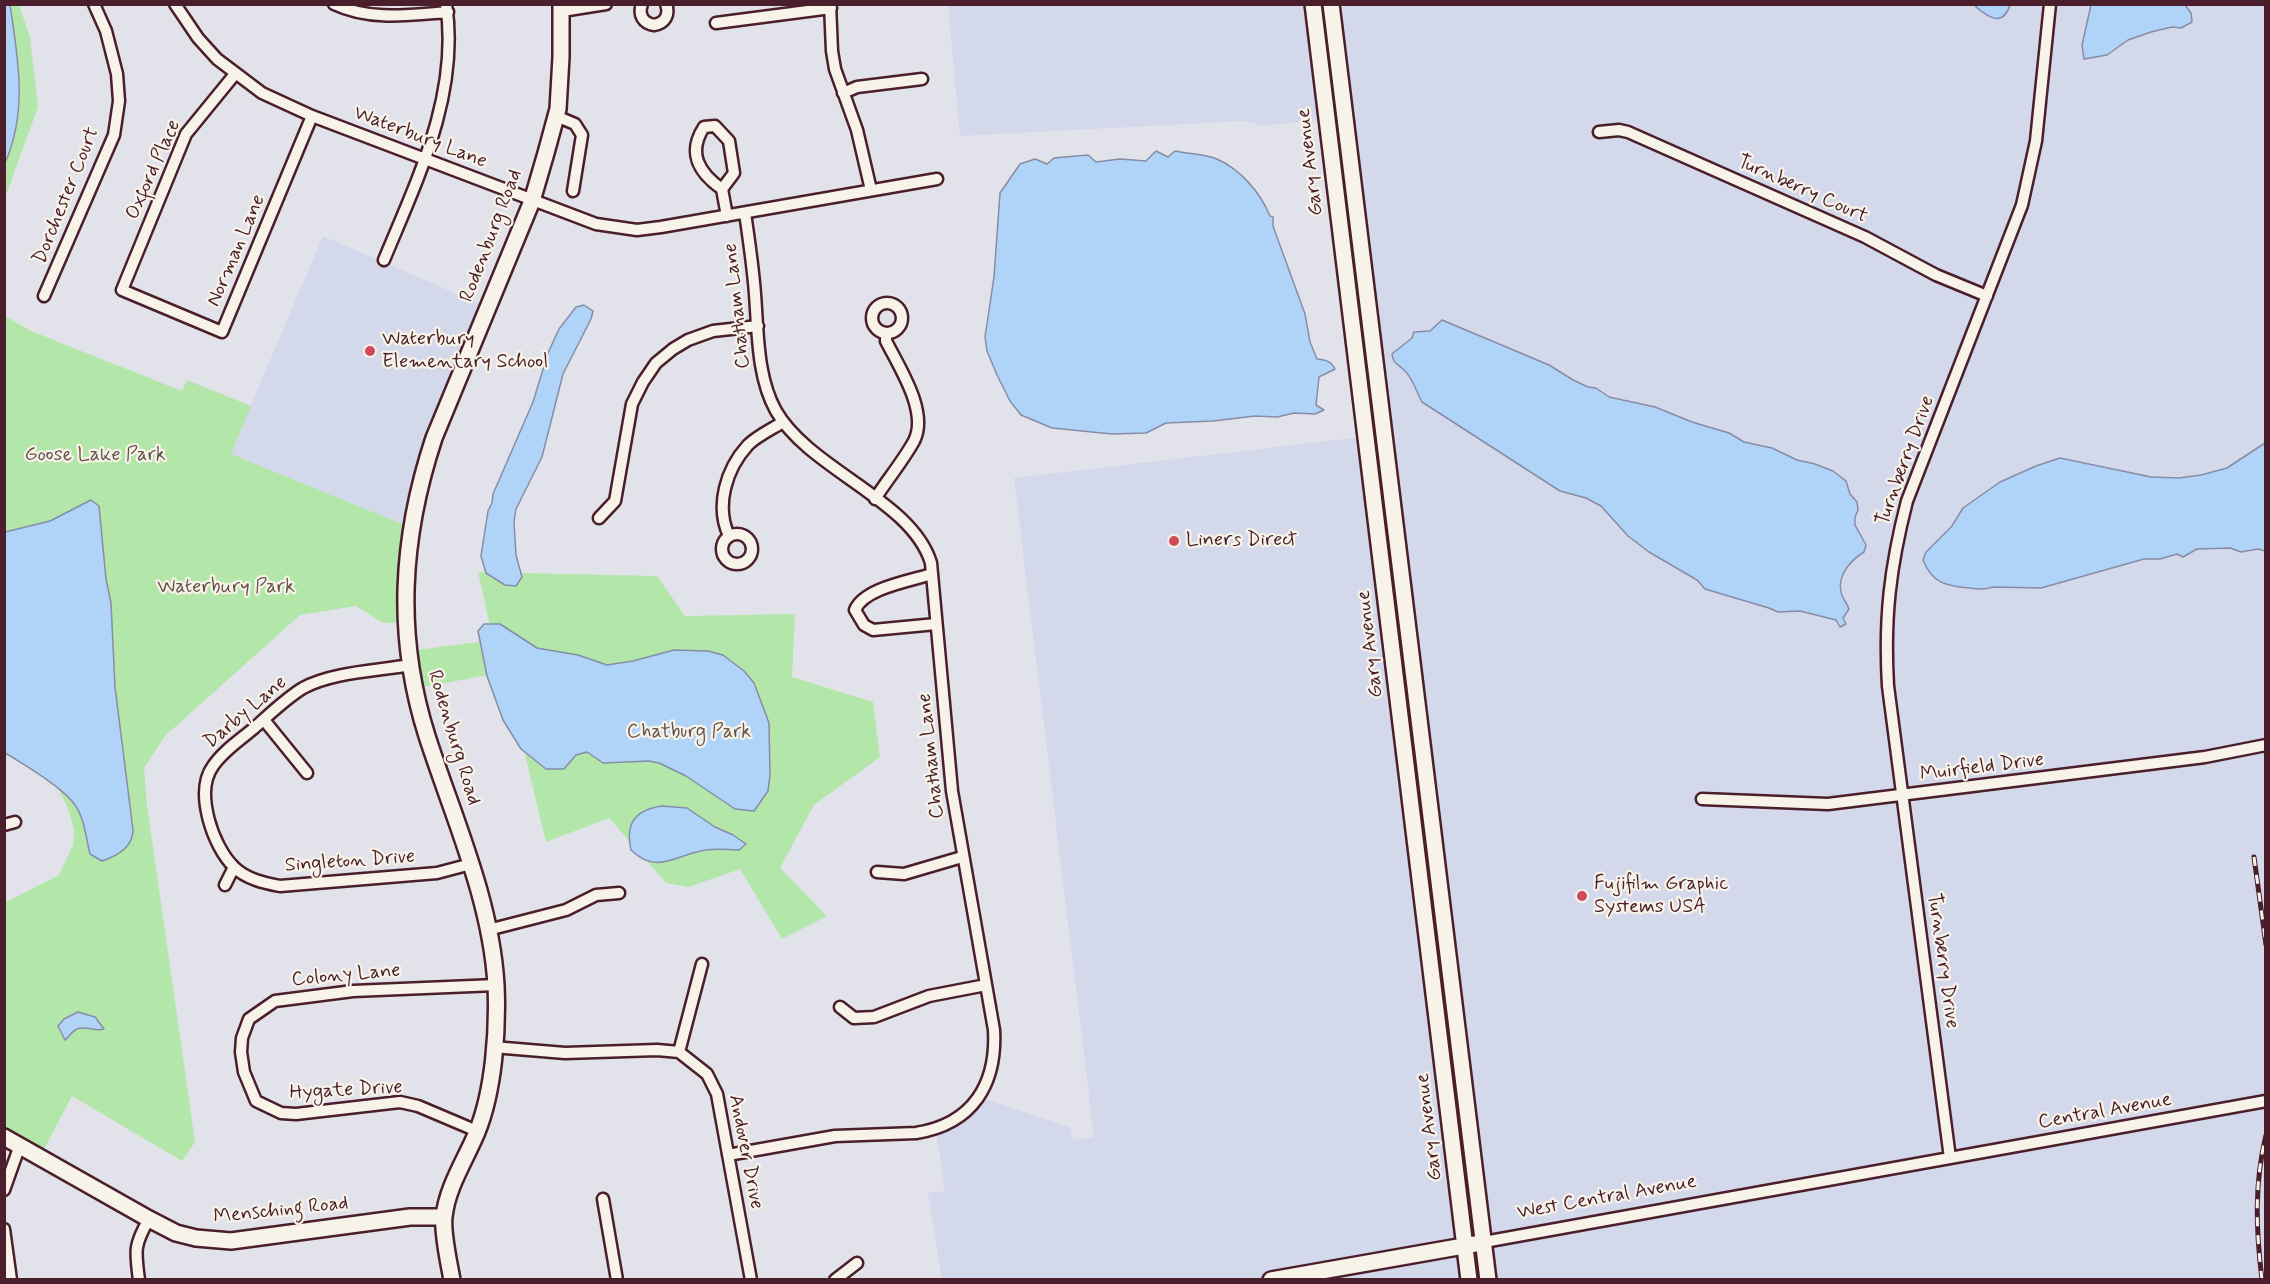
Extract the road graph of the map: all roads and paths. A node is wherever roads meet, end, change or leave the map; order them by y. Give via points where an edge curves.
1 (94, 4) edge
2 (175, 4) edge
3 (334, 4) edge
4 (606, 4) edge
5 (642, 4) edge
6 (666, 4) edge
7 (1313, 4) edge
8 (1332, 4) edge
9 (2050, 4) edge
10 (830, 6) edge
11 (447, 8) edge
12 (561, 8) edge
13 (716, 23) dead end
14 (235, 74) junction
15 (922, 79) dead end
16 (843, 93) junction
17 (312, 116) junction
18 (556, 116) junction
19 (1599, 132) dead end
20 (425, 160) junction
21 (937, 179) dead end
22 (722, 189) junction
23 (871, 190) junction
24 (573, 191) dead end
25 (532, 201) junction
26 (745, 213) junction
27 (727, 216) junction
28 (384, 260) dead end
29 (122, 290) joint
30 (44, 296) dead end
31 (1987, 296) junction
32 (758, 326) junction
33 (886, 333) dead end
34 (783, 422) junction
35 (875, 499) junction
36 (598, 518) dead end
37 (729, 536) dead end
38 (932, 574) junction
39 (936, 624) junction
40 (410, 666) junction
41 (264, 720) junction
42 (2265, 745) edge
43 (307, 772) dead end
44 (1902, 796) junction
45 (1702, 799) dead end
46 (962, 857) junction
47 (471, 864) junction
48 (234, 867) junction
49 (877, 872) dead end
50 (225, 885) dead end
51 (619, 893) dead end
52 (488, 930) junction
53 (702, 963) dead end
54 (496, 985) junction
55 (986, 985) junction
56 (840, 1007) dead end
57 (493, 1047) junction
58 (679, 1052) junction
59 (243, 1062) joint
60 (2265, 1101) edge
61 (477, 1131) junction
62 (4, 1137) edge
63 (20, 1145) junction
64 (728, 1155) junction
65 (1950, 1158) junction
66 (4, 1190) edge
67 (603, 1199) dead end
68 (444, 1217) junction
69 (149, 1219) junction
70 (4, 1229) edge
71 (1484, 1242) junction
72 (1465, 1245) junction
73 (7, 1263) edge
74 (857, 1263) dead end
75 (11, 1280) edge
76 (139, 1280) edge
77 (452, 1280) edge
78 (617, 1280) edge
79 (751, 1280) edge
80 (835, 1280) edge
81 (1271, 1280) edge
82 (1469, 1280) edge
83 (1488, 1280) edge

1 - 30 street, Dorchester Court via 117,74 119,101 114,135
2 - 14 street, Waterbury Lane via 198,38
3 - 11 street via 383,16
4 - 12 street
5 - 6 street via 641,17 654,25 667,16
7 - 72 main road, Gary Avenue
8 - 71 main road, Gary Avenue
9 - 31 street, Turnberry Drive via 2031,171
10 - 13 street
10 - 16 street via 832,51
11 - 20 street via 444,83
12 - 18 main road, Rodenburg Road
14 - 17 street, Waterbury Lane via 262,93
14 - 29 street, Oxford Place via 186,134
15 - 16 street via 857,87
16 - 23 street via 857,130
17 - 20 street, Waterbury Lane
17 - 29 street, Norman Lane via 222,332
18 - 24 street via 575,124 582,135
18 - 25 main road, Rodenburg Road
19 - 31 street, Turnberry Court via 1628,132
20 - 25 street, Waterbury Lane
20 - 28 street
21 - 23 street, Waterbury Lane
22 - 22 street via 702,172 695,152 704,127 715,126 729,141 734,173
22 - 27 street
23 - 26 street, Waterbury Lane
25 - 27 street, Waterbury Lane via 596,224 637,230
25 - 40 main road, Rodenburg Road via 442,416 422,475 407,562
26 - 27 street, Waterbury Lane
26 - 32 street, Chatham Lane
31 - 44 street, Turnberry Drive via 1913,485 1888,590 1888,686
32 - 34 street, Chatham Lane via 764,381
32 - 36 street via 713,331 688,340 656,363 632,404 615,501
33 - 35 street via 886,341 913,396 918,422 915,440
34 - 35 street, Chatham Lane via 814,453
34 - 37 street via 748,444 727,477 724,525
35 - 38 street, Chatham Lane via 914,532 928,554
38 - 39 street, Chatham Lane
38 - 39 street via 869,594 858,602 855,610 864,625 873,630
39 - 46 street, Chatham Lane
40 - 41 street, Darby Lane via 321,680 303,688
40 - 47 main road, Rodenburg Road via 427,735
41 - 43 street
41 - 48 street, Darby Lane via 211,767 206,784 215,842
42 - 44 street, Muirfield Drive via 2205,757
44 - 45 street, Muirfield Drive via 1828,804
44 - 65 street, Turnberry Drive
46 - 49 street via 904,874
46 - 55 street, Chatham Lane
47 - 48 street, Singleton Drive via 437,873 286,885 264,883
47 - 52 main road, Rodenburg Road
48 - 50 street
51 - 52 street via 596,895 566,910
52 - 54 main road, Rodenburg Road
53 - 58 street
54 - 57 main road, Rodenburg Road
54 - 59 street, Colony Lane via 353,991 274,1001 249,1019 242,1038
55 - 56 street via 929,996 874,1017 854,1018
55 - 64 street, Chatham Lane via 994,1030 993,1063 972,1107 948,1124 928,1131 835,1136
57 - 58 street via 565,1053
57 - 61 main road, Rodenburg Road via 487,1098
58 - 64 street, Andover Drive via 707,1074 713,1084
59 - 61 street, Hygate Drive via 256,1101 281,1113 399,1102
60 - 65 street, Central Avenue
61 - 68 main road, Rodenburg Road via 458,1172
62 - 63 main road, Mensching Road
63 - 66 street
63 - 69 main road, Mensching Road
64 - 79 street, Andover Drive
65 - 71 street, West Central Avenue
67 - 78 street
68 - 69 main road, Mensching Road via 410,1217 231,1240 176,1233
68 - 77 main road, Rodenburg Road
69 - 76 street via 135,1250
70 - 73 street
71 - 72 main road, West Central Avenue
71 - 83 main road, Gary Avenue
72 - 81 main road, West Central Avenue
72 - 82 main road, Gary Avenue
73 - 75 street
74 - 80 street

